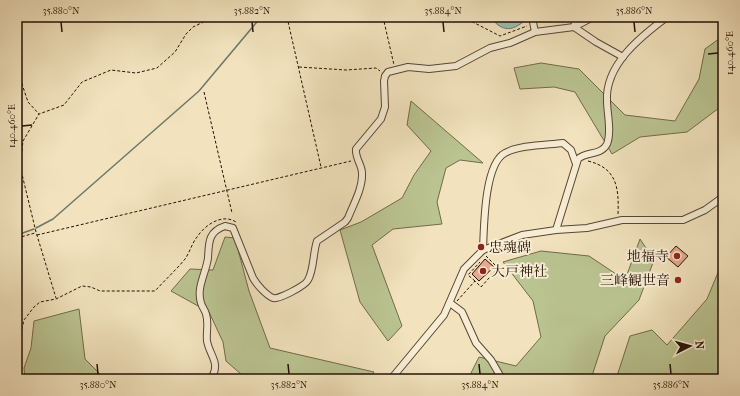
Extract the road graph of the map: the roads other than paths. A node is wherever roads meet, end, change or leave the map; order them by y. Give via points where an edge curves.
1 (532, 17) edge
2 (576, 17) edge
3 (593, 17) edge
4 (665, 17) edge
5 (574, 26) junction
6 (535, 32) junction
7 (622, 57) junction
8 (577, 161) junction
9 (723, 197) edge
10 (556, 230) junction
11 (484, 253) junction
12 (452, 304) junction
13 (211, 379) edge
14 (391, 379) edge
15 (502, 379) edge

1 - 6 street
2 - 5 street
3 - 5 street
4 - 7 street
5 - 6 street
5 - 7 street
6 - 13 street via 490,48 456,66 429,69 408,66 384,76 386,107 376,126 356,149 362,181 348,218 318,241 308,280 297,289 273,298 256,283 233,228 218,228 212,234 200,290 201,303 207,315 208,344 215,361
7 - 8 street via 608,82 607,143 594,154 581,156
8 - 10 street
8 - 11 street via 571,150 563,143 514,149 504,153 493,167 489,186
9 - 10 street via 705,210 683,220 617,221 587,228
10 - 11 street via 522,235
11 - 12 street via 464,269
12 - 14 street
12 - 15 street via 462,312 476,343 491,360

